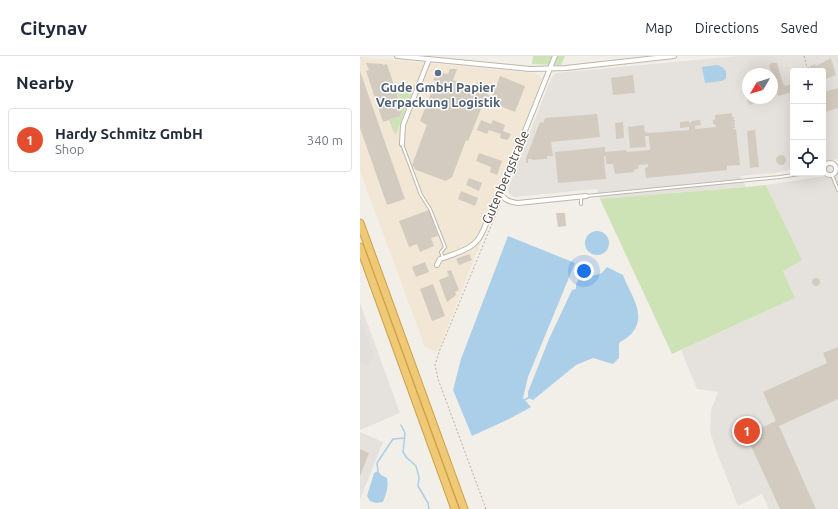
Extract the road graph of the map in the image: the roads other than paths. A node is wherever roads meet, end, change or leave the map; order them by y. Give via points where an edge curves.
1 (397, 56) edge
2 (555, 56) edge
3 (674, 56) edge
4 (429, 59) junction
5 (550, 69) junction
6 (402, 144) joint
7 (826, 164) edge
8 (837, 167) edge
9 (826, 174) edge
10 (790, 175) edge
11 (832, 175) junction
12 (838, 190) edge
13 (500, 192) junction
14 (581, 196) junction
15 (586, 196) joint
16 (581, 204) dead end
17 (360, 223) edge
18 (360, 247) edge
19 (443, 258) junction
20 (437, 265) dead end
21 (456, 509) edge
22 (464, 509) edge

1 - 4 street
2 - 5 street, Gutenbergstraße
3 - 5 street
4 - 5 street
4 - 6 street via 403,125
5 - 13 street, Gutenbergstraße
6 - 19 lane via 421,195 430,209 445,247 441,252
7 - 8 street via 834,163
8 - 11 street
9 - 11 street
10 - 15 lane
11 - 12 lane
13 - 14 street via 509,202 518,203
13 - 19 street, Gutenbergstraße via 479,239
14 - 15 street
14 - 16 lane
17 - 22 highway
18 - 21 highway
19 - 20 street, Gutenbergstraße

